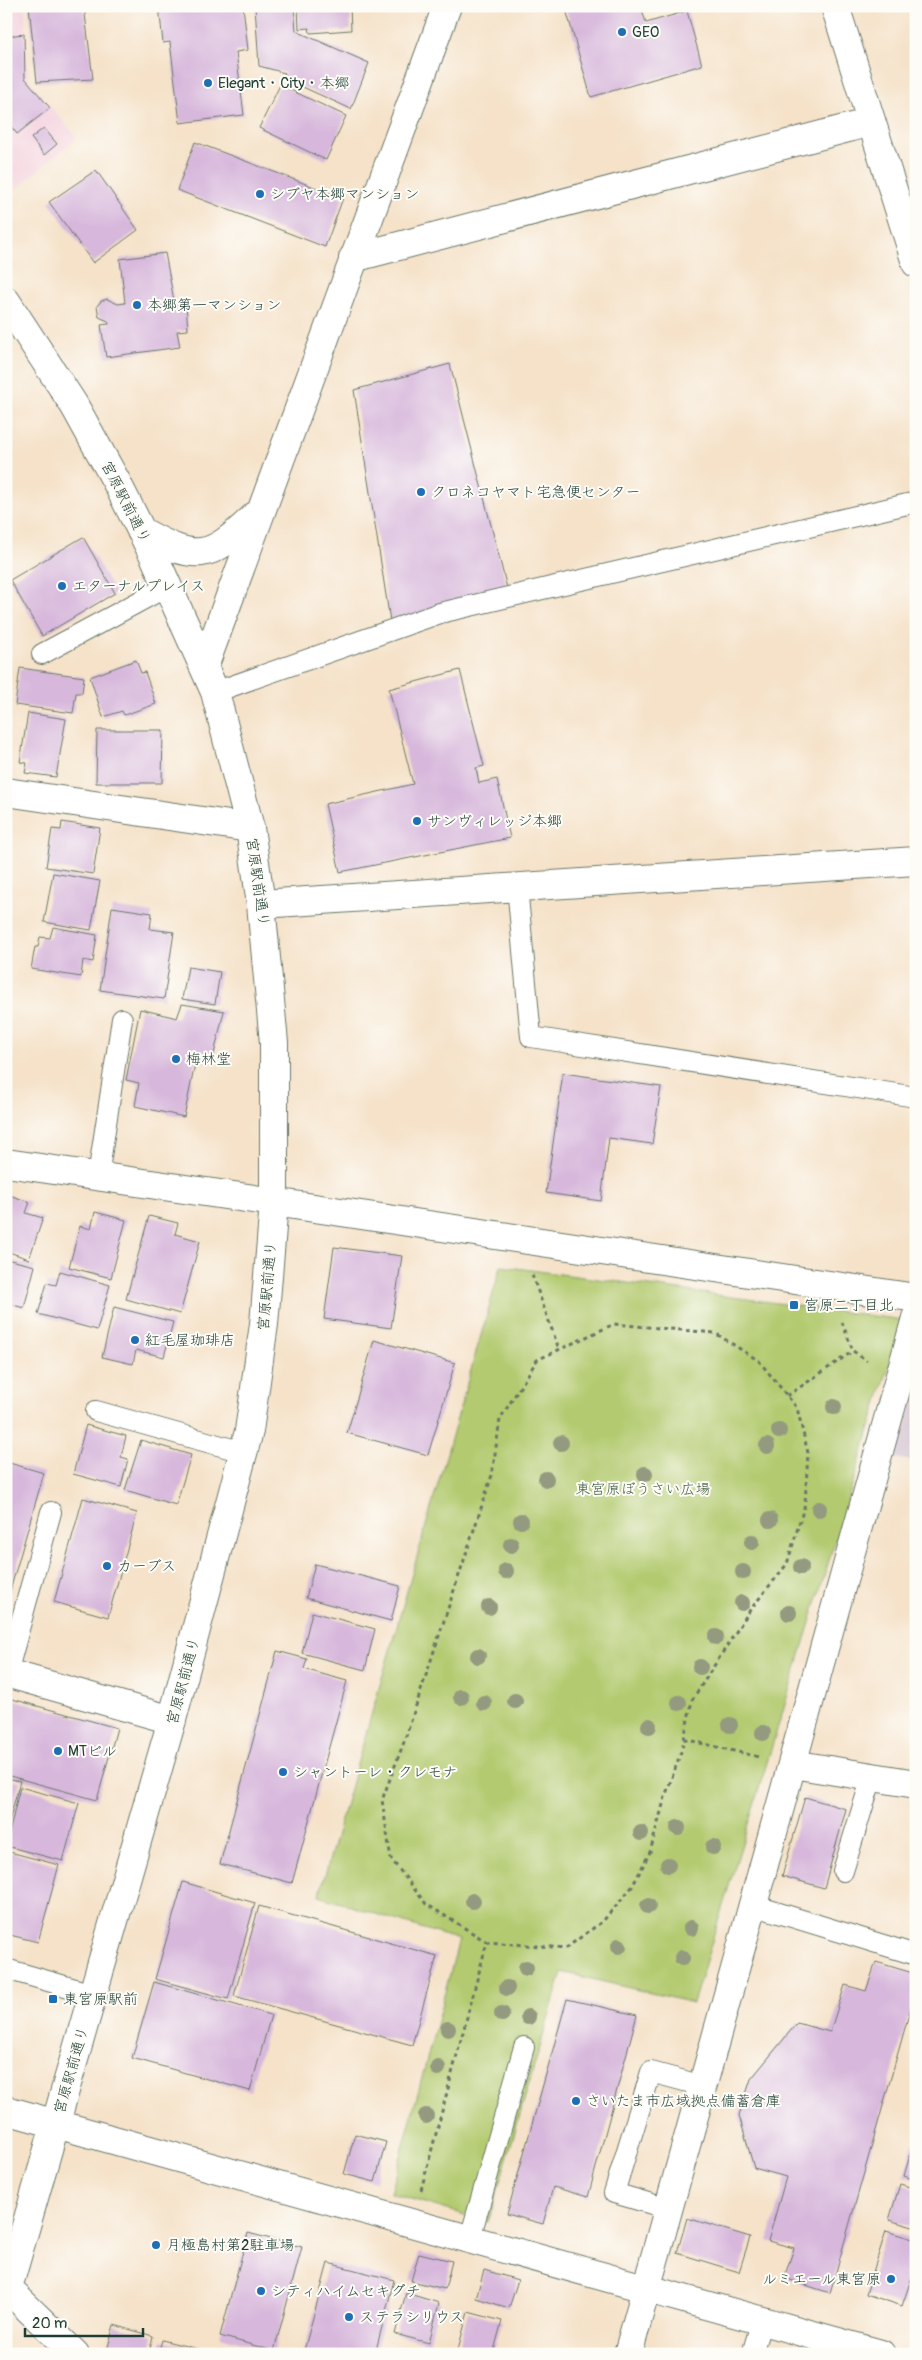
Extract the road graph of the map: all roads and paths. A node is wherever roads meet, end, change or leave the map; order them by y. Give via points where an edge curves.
1 (447, 6) edge
2 (835, 6) edge
3 (872, 122) junction
4 (915, 257) edge
5 (353, 258) junction
6 (8, 308) edge
7 (916, 502) edge
8 (260, 512) junction
9 (141, 531) junction
10 (168, 586) junction
11 (42, 654) dead end
12 (204, 667) junction
13 (215, 692) junction
14 (6, 792) edge
15 (250, 828) junction
16 (916, 861) edge
17 (517, 886) junction
18 (262, 904) junction
19 (122, 1019) dead end
20 (916, 1097) edge
21 (6, 1163) edge
22 (98, 1176) junction
23 (274, 1202) junction
24 (519, 1238) junction
25 (916, 1298) edge
26 (916, 1318) edge
27 (559, 1349) junction
28 (898, 1381) junction
29 (787, 1396) junction
30 (96, 1411) dead end
31 (243, 1452) junction
32 (51, 1512) dead end
33 (7, 1673) edge
34 (172, 1720) junction
35 (684, 1739) junction
36 (792, 1764) junction
37 (872, 1777) junction
38 (916, 1784) edge
39 (843, 1871) dead end
40 (753, 1905) junction
41 (487, 1942) junction
42 (916, 1955) edge
43 (6, 1969) edge
44 (93, 1994) junction
45 (524, 2047) dead end
46 (703, 2086) junction
47 (6, 2110) edge
48 (56, 2124) junction
49 (669, 2209) junction
50 (412, 2222) junction
51 (470, 2238) junction
52 (648, 2287) junction
53 (7, 2292) edge
54 (762, 2320) junction
55 (75, 2354) edge
56 (628, 2354) edge
57 (752, 2354) edge
58 (881, 2354) edge

1 - 5 street
2 - 3 street
3 - 4 street
3 - 5 street
5 - 8 street
6 - 9 street, 宮原駅前通り via 74,405
7 - 13 lane via 440,613
8 - 9 street via 228,542 200,553 175,549
8 - 12 street
9 - 10 street, 宮原駅前通り
10 - 11 lane
10 - 12 street, 宮原駅前通り
12 - 13 street, 宮原駅前通り
13 - 15 street, 宮原駅前通り
14 - 15 street
15 - 18 street, 宮原駅前通り
16 - 17 street
17 - 18 street
17 - 20 lane via 531,1037
18 - 23 street, 宮原駅前通り via 274,1043
19 - 22 lane
21 - 22 street
22 - 23 street
23 - 24 street
23 - 31 street, 宮原駅前通り via 264,1324 249,1431
24 - 25 street
24 - 27 path
26 - 28 street
27 - 29 path via 614,1324 716,1333 760,1361
27 - 41 path via 537,1360 500,1419 492,1475 382,1800 392,1859 426,1904
28 - 29 path via 853,1351
28 - 36 street
29 - 35 path via 797,1408 808,1453 805,1504 787,1564 750,1610 692,1700
30 - 31 lane
31 - 34 street, 宮原駅前通り
32 - 33 lane
33 - 34 street
34 - 44 street, 宮原駅前通り
35 - 36 path
35 - 41 path via 650,1852 632,1887 603,1921 566,1948
36 - 37 street
36 - 40 street
37 - 38 street
37 - 39 lane
40 - 42 lane
40 - 46 street
41 - 50 path
43 - 44 lane
44 - 48 street, 宮原駅前通り
45 - 51 lane
46 - 49 street
46 - 49 lane via 651,2072 614,2193
47 - 48 street
48 - 50 street
48 - 53 street, 宮原駅前通り
49 - 52 street
50 - 51 street
51 - 52 street
52 - 54 street
52 - 56 street
53 - 55 street
54 - 57 lane
54 - 58 street

